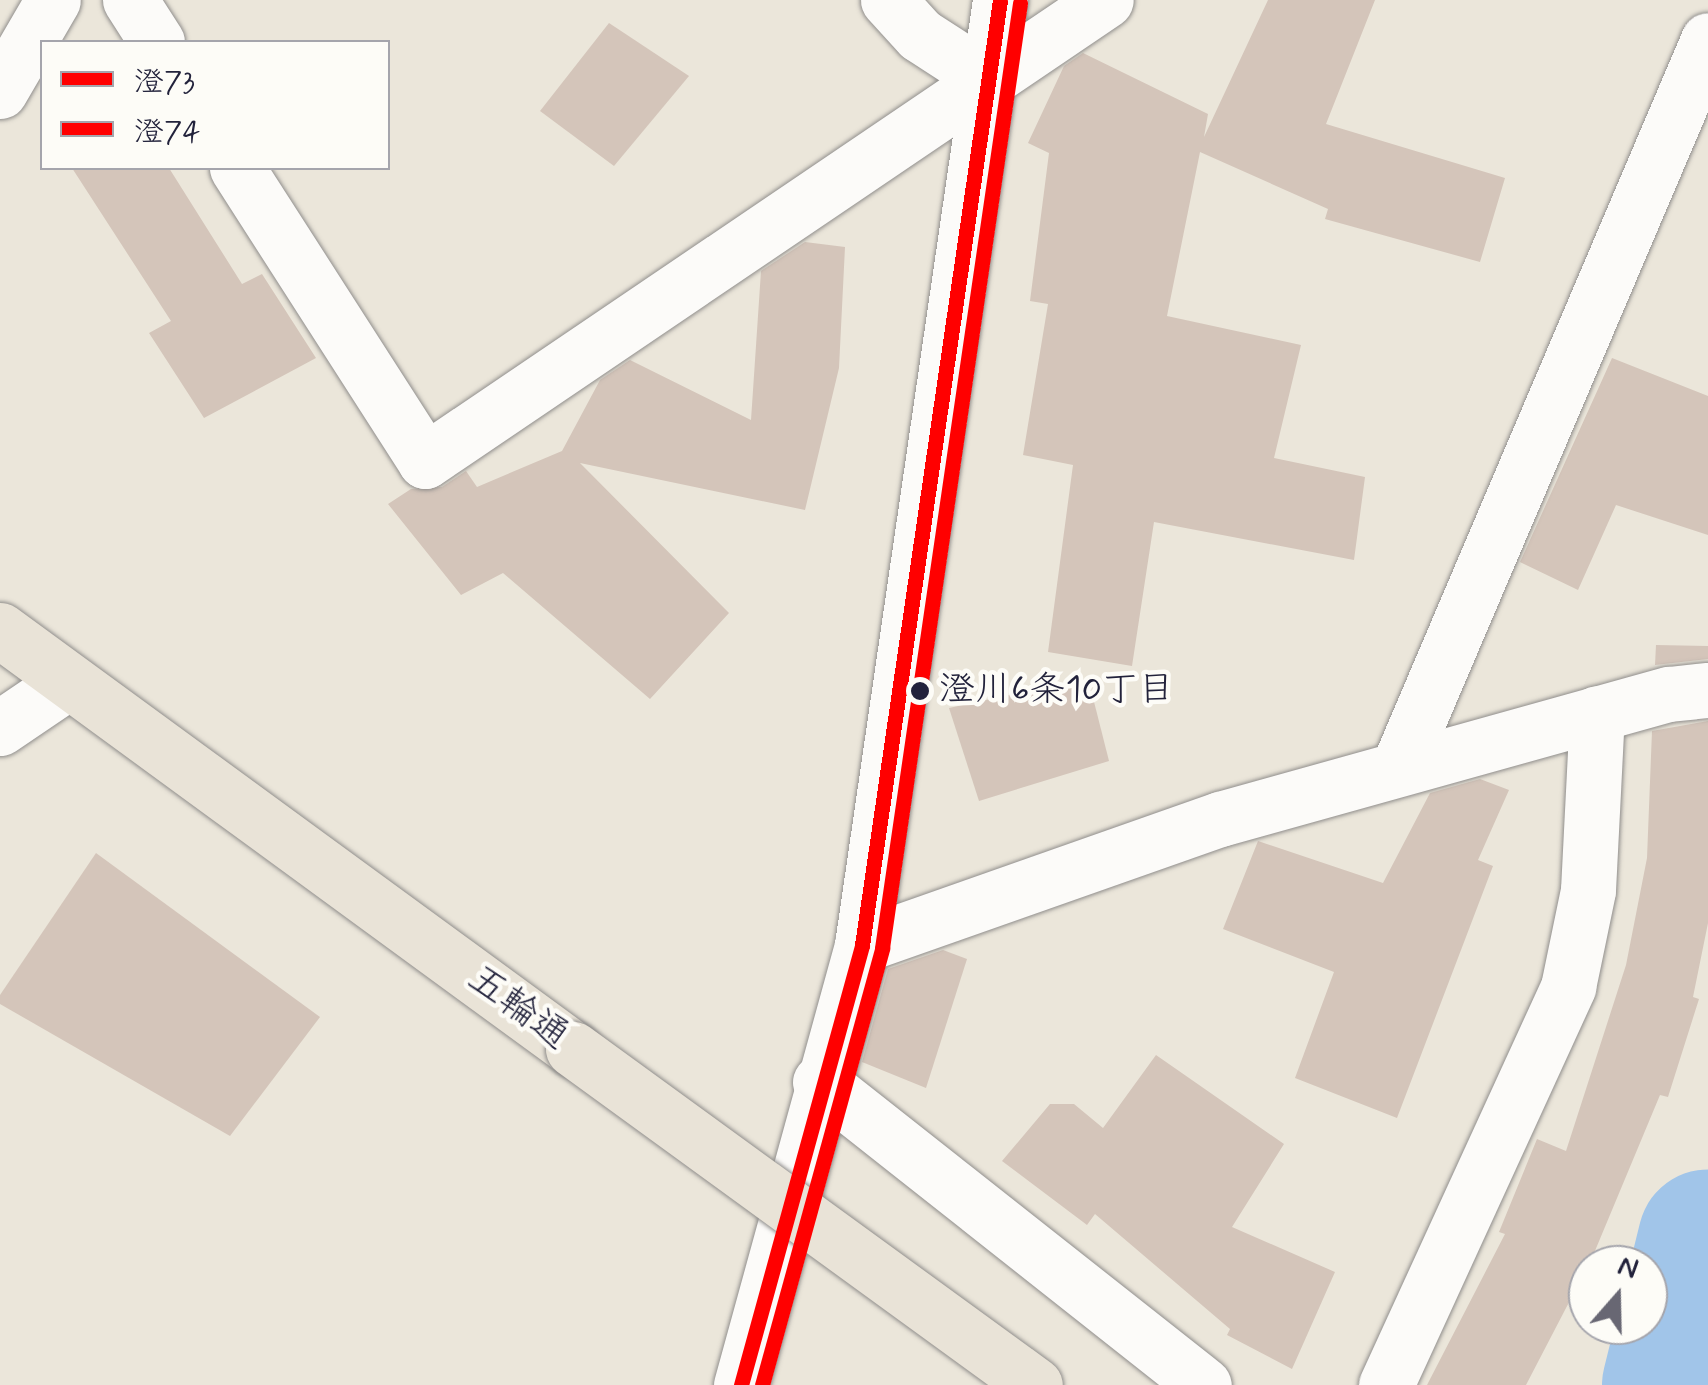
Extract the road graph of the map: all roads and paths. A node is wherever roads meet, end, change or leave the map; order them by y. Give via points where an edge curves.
1 (53, 0) edge
2 (130, 0) edge
3 (888, 0) edge
4 (1000, 0) edge
5 (1106, 0) edge
6 (156, 40) edge
7 (1708, 40) edge
8 (988, 79) junction
9 (0, 91) edge
10 (238, 170) edge
11 (0, 630) edge
12 (68, 682) junction
13 (1708, 690) edge
14 (1597, 714) junction
15 (0, 728) edge
16 (1398, 768) junction
17 (862, 945) junction
18 (820, 1082) junction
19 (741, 1385) edge
20 (1035, 1385) edge
21 (1204, 1385) edge
22 (1386, 1385) edge

1 - 9 street
2 - 6 street
3 - 8 street via 920,35
4 - 8 street
5 - 8 street
7 - 16 street
8 - 10 street via 425,461
8 - 17 street
11 - 12 main road, 五輪通
12 - 15 street
12 - 20 main road, 五輪通, bridge
13 - 14 street
14 - 16 street
14 - 22 street via 1588,890 1568,987
16 - 17 street via 1220,819
17 - 18 street
18 - 19 street
18 - 21 street

